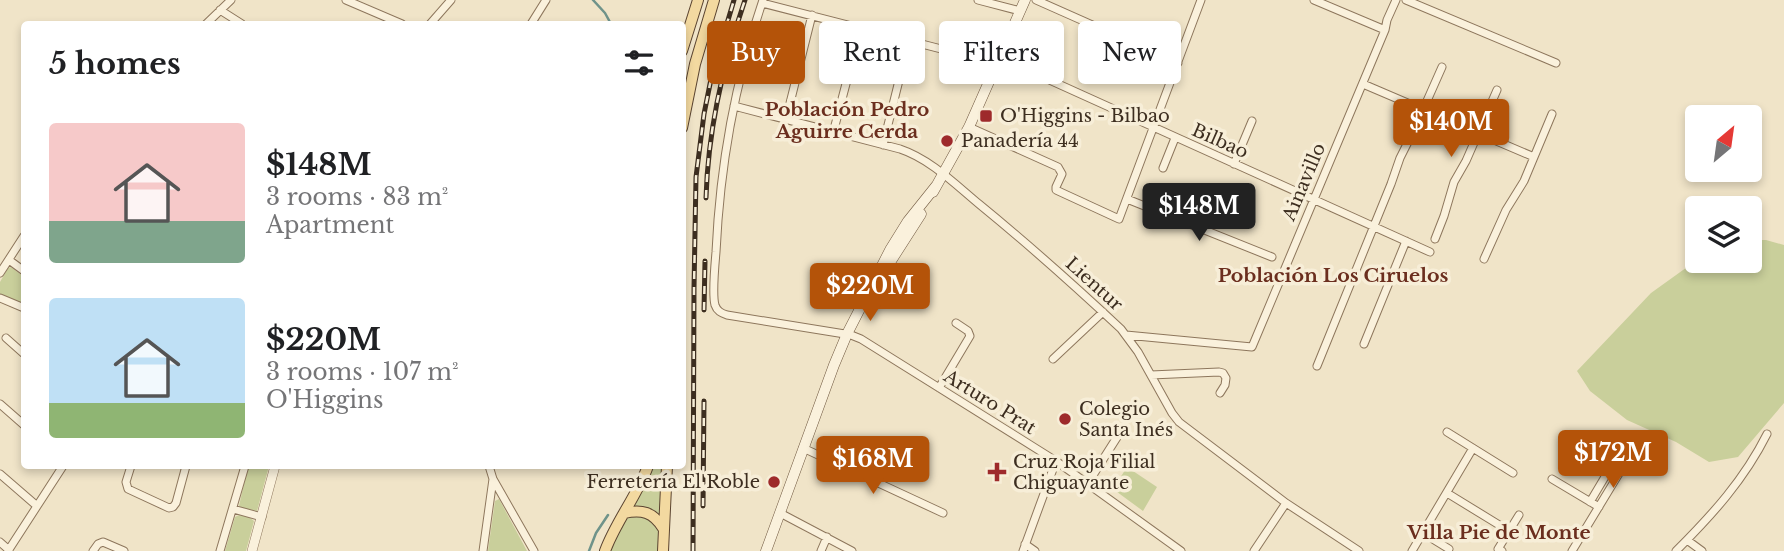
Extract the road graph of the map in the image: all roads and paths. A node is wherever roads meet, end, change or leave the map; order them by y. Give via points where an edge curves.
1 (231, 0) edge
2 (346, 0) edge
3 (369, 0) edge
4 (451, 0) edge
5 (546, 0) edge
6 (698, 0) edge
7 (714, 0) edge
8 (978, 0) edge
9 (1025, 0) edge
10 (1036, 0) edge
11 (1201, 0) edge
12 (1314, 0) edge
13 (1396, 0) edge
14 (1406, 0) edge
15 (762, 2) edge
16 (363, 8) junction
17 (220, 10) junction
18 (1020, 11) junction
19 (812, 15) junction
20 (209, 21) edge
21 (237, 21) edge
22 (395, 21) edge
23 (433, 21) edge
24 (533, 21) edge
25 (836, 21) edge
26 (1016, 21) edge
27 (1083, 21) edge
28 (1385, 30) junction
29 (686, 38) edge
30 (1181, 55) edge
31 (1556, 63) dead end
32 (1442, 67) dead end
33 (846, 84) edge
34 (898, 84) edge
35 (988, 84) edge
36 (1057, 84) edge
37 (1170, 84) edge
38 (1363, 84) junction
39 (1497, 90) dead end
40 (686, 94) edge
41 (734, 106) junction
42 (1423, 110) junction
43 (1552, 114) dead end
44 (786, 120) junction
45 (1252, 121) dead end
46 (969, 127) junction
47 (1153, 128) junction
48 (833, 133) junction
49 (1478, 133) junction
50 (1175, 138) junction
51 (883, 145) junction
52 (1534, 157) junction
53 (1234, 164) junction
54 (1163, 169) dead end
55 (944, 174) junction
56 (1127, 199) junction
57 (1314, 200) junction
58 (1374, 227) junction
59 (1434, 239) dead end
60 (21, 241) edge
61 (1406, 241) junction
62 (1430, 252) dead end
63 (1272, 257) dead end
64 (1484, 259) dead end
65 (9, 260) junction
66 (21, 269) edge
67 (0, 273) edge
68 (0, 298) edge
69 (21, 307) edge
70 (1102, 312) junction
71 (956, 324) dead end
72 (847, 334) junction
73 (1126, 335) junction
74 (6, 338) dead end
75 (1364, 344) dead end
76 (1252, 347) joint
77 (21, 351) edge
78 (1053, 359) dead end
79 (1317, 366) dead end
80 (1151, 375) junction
81 (939, 388) junction
82 (1220, 393) dead end
83 (0, 404) edge
84 (21, 422) edge
85 (1121, 431) dead end
86 (1447, 432) dead end
87 (1767, 434) dead end
88 (894, 443) dead end
89 (1566, 444) dead end
90 (803, 448) junction
91 (1473, 448) junction
92 (1056, 461) junction
93 (1626, 461) dead end
94 (61, 469) edge
95 (130, 469) edge
96 (185, 469) edge
97 (244, 469) edge
98 (274, 469) edge
99 (490, 469) edge
100 (647, 469) edge
101 (667, 469) edge
102 (1513, 472) dead end
103 (0, 474) edge
104 (493, 479) junction
105 (1552, 479) dead end
106 (876, 482) junction
107 (1087, 483) junction
108 (1447, 493) junction
109 (1590, 502) junction
110 (1286, 503) junction
111 (37, 506) junction
112 (1599, 507) junction
113 (233, 509) junction
114 (624, 513) junction
115 (780, 513) junction
116 (943, 513) dead end
117 (1519, 514) dead end
118 (262, 517) junction
119 (663, 527) junction
120 (1508, 531) junction
121 (1423, 533) junction
122 (827, 537) junction
123 (1687, 540) junction
124 (0, 542) edge
125 (1024, 547) edge
126 (1449, 549) dead end
127 (1500, 550) edge
128 (9, 551) edge
129 (93, 551) edge
130 (124, 551) edge
131 (220, 551) edge
132 (253, 551) edge
133 (483, 551) edge
134 (534, 551) edge
135 (605, 551) edge
136 (663, 551) edge
137 (766, 551) edge
138 (821, 551) edge
139 (852, 551) edge
140 (1035, 551) edge
141 (1181, 551) edge
142 (1254, 551) edge
143 (1359, 551) edge
144 (1412, 551) edge
145 (1572, 551) edge
146 (1676, 551) edge
147 (1702, 551) edge

1 - 17 street
2 - 16 street
3 - 16 street
4 - 23 street
5 - 24 street
6 - 29 main road
7 - 40 main road
8 - 18 street
9 - 18 main road
10 - 27 street
11 - 30 street
12 - 28 street
13 - 28 street, Ainavillo
14 - 31 street
15 - 19 street, Bilbao
15 - 41 street
16 - 22 street
17 - 20 street
17 - 21 street
18 - 26 main road
19 - 25 street, Bilbao
19 - 44 street
28 - 38 street, Ainavillo
32 - 42 street
33 - 48 street
34 - 51 street
35 - 46 main road
36 - 47 street, Bilbao
37 - 47 street
38 - 42 street
38 - 57 street, Ainavillo
39 - 49 street
41 - 44 street, Lientur
41 - 72 street, Arturo Prat via 717,215 714,301 718,311
42 - 49 street
42 - 58 street
43 - 52 street
44 - 48 street, Lientur
45 - 53 street
46 - 55 main road
46 - 56 street via 1058,167 1062,174 1056,190 1119,219
47 - 50 street, Bilbao
47 - 56 street
48 - 51 street, Lientur
49 - 52 street
49 - 59 street
50 - 53 street, Bilbao
50 - 54 street
51 - 55 street, Lientur via 906,151
52 - 64 street
53 - 57 street, Bilbao
55 - 70 street, Lientur
55 - 72 main road via 904,228
56 - 63 street
57 - 58 street, Bilbao
57 - 76 street, Ainavillo
58 - 61 street, Bilbao
58 - 79 street
60 - 65 street
61 - 62 street, Bilbao
61 - 75 street
65 - 66 street
65 - 67 street
68 - 69 street
70 - 73 street, Lientur
70 - 78 street
71 - 81 street via 970,336
72 - 81 street, Arturo Prat
72 - 90 main road
73 - 76 street, Lientur
73 - 80 street
74 - 77 street
80 - 82 street via 1223,373 1225,385
80 - 110 street via 1179,422
81 - 92 street, Arturo Prat
83 - 84 street
85 - 107 street
86 - 91 street
87 - 123 street via 1740,480
88 - 106 street
89 - 109 street via 1610,467
90 - 106 street
90 - 115 main road
91 - 102 street
91 - 108 street
92 - 107 street, Arturo Prat
92 - 125 street
93 - 112 street
94 - 111 street
95 - 96 street via 128,489 169,508 175,505
97 - 113 street
98 - 118 street
99 - 104 street
100 - 114 main road
101 - 119 main road
103 - 111 street
104 - 133 street
104 - 134 street
105 - 109 street
106 - 116 street
107 - 141 street, Arturo Prat
108 - 120 street
108 - 121 street
109 - 112 street
110 - 142 street
110 - 143 street
111 - 128 street
112 - 145 street
113 - 118 street
113 - 131 street
114 - 119 main road via 649,513
114 - 135 main road
115 - 122 street
115 - 137 main road
117 - 120 street
118 - 132 street
119 - 136 main road
120 - 127 street
121 - 126 street
121 - 144 street
122 - 138 street
122 - 139 street
123 - 146 street
123 - 147 street
124 - 128 street
125 - 140 street
129 - 130 street via 103,542

